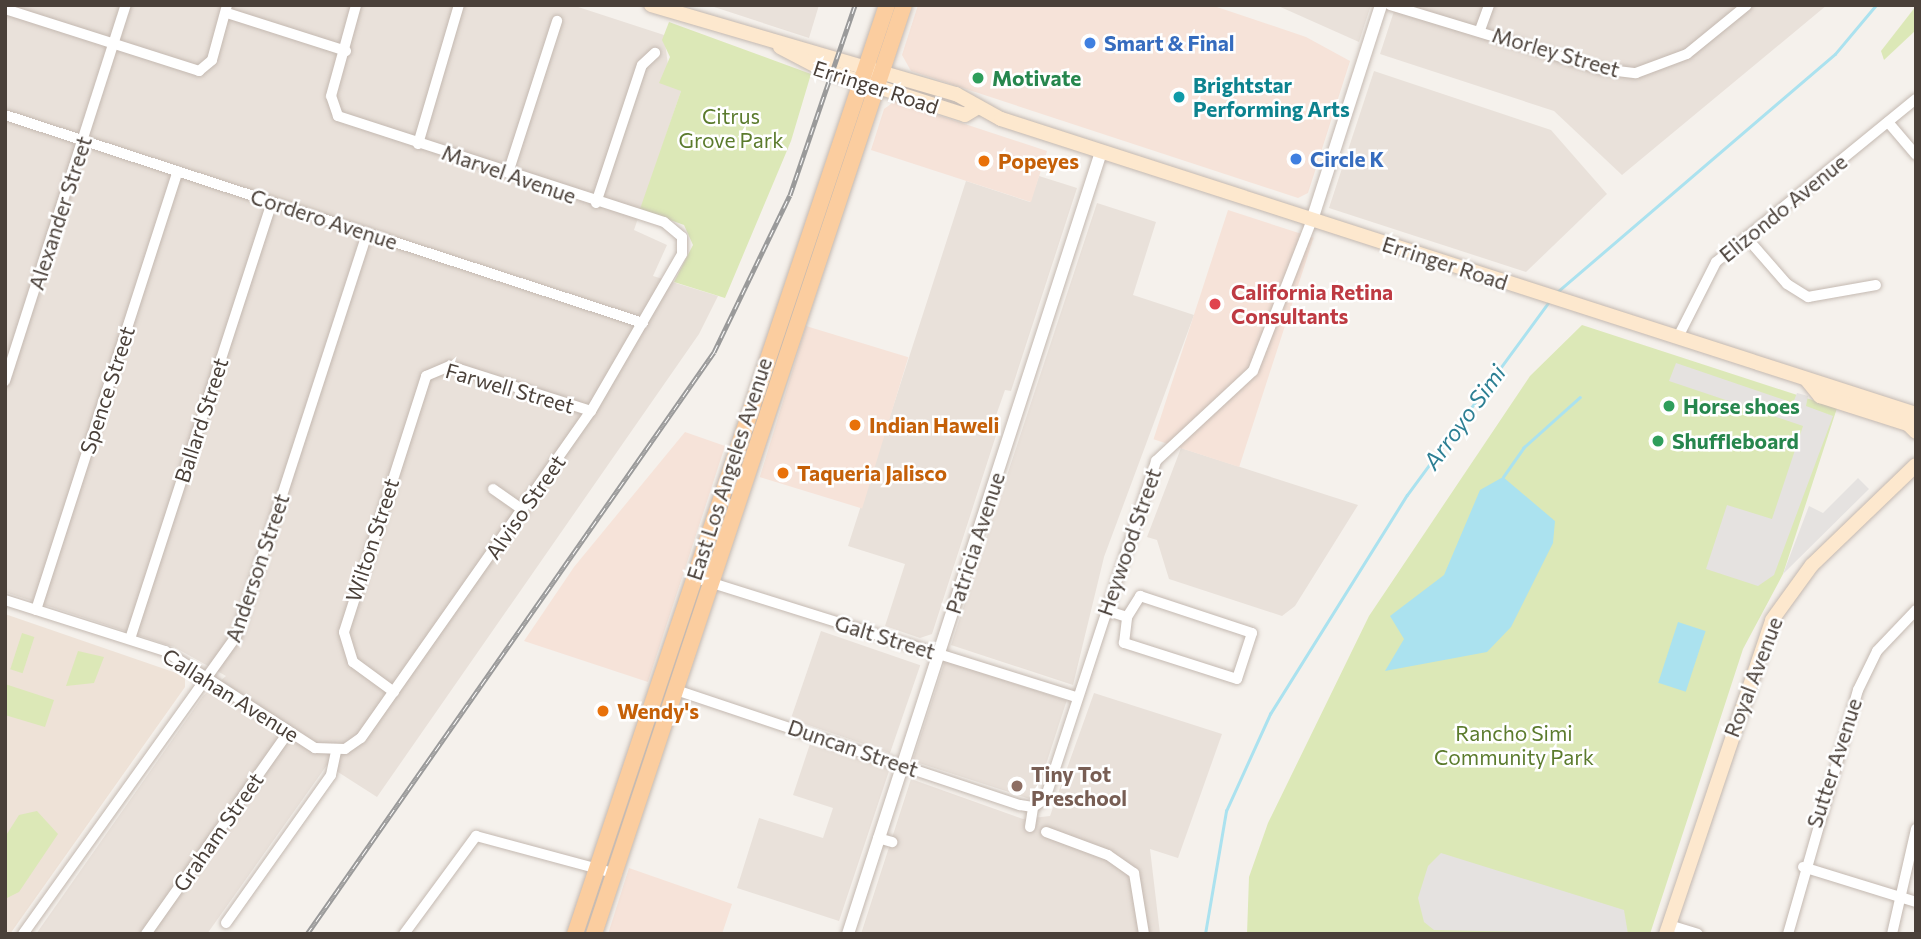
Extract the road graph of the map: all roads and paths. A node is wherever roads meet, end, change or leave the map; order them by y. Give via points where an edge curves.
1 (126, 5) edge
2 (356, 5) edge
3 (459, 5) edge
4 (651, 5) edge
5 (887, 5) edge
6 (904, 5) edge
7 (1381, 5) edge
8 (1390, 5) edge
9 (1489, 5) edge
10 (1747, 5) edge
11 (5, 9) edge
12 (227, 9) edge
13 (23, 10) edge
14 (557, 22) dead end
15 (1480, 30) junction
16 (113, 44) junction
17 (346, 51) junction
18 (655, 53) dead end
19 (872, 77) junction
20 (1916, 99) edge
21 (5, 115) edge
22 (1888, 122) junction
23 (83, 140) junction
24 (418, 144) junction
25 (1101, 152) junction
26 (1916, 155) edge
27 (178, 171) junction
28 (508, 173) junction
29 (272, 202) junction
30 (596, 203) junction
31 (1312, 220) junction
32 (367, 233) junction
33 (1746, 237) junction
34 (683, 241) joint
35 (1876, 285) dead end
36 (643, 323) junction
37 (1678, 337) junction
38 (430, 371) joint
39 (1807, 379) junction
40 (5, 381) edge
41 (592, 411) junction
42 (1916, 414) edge
43 (1916, 432) edge
44 (1916, 451) edge
45 (1916, 465) edge
46 (1904, 477) junction
47 (493, 489) dead end
48 (523, 510) junction
49 (701, 580) junction
50 (5, 600) edge
51 (36, 610) junction
52 (1105, 610) junction
53 (1916, 610) edge
54 (1127, 617) junction
55 (130, 639) junction
56 (940, 653) junction
57 (207, 677) junction
58 (667, 686) junction
59 (394, 692) junction
60 (1077, 697) junction
61 (289, 731) junction
62 (336, 751) junction
63 (902, 765) junction
64 (1033, 807) junction
65 (1030, 827) dead end
66 (1916, 829) edge
67 (1046, 832) dead end
68 (878, 838) junction
69 (892, 842) dead end
70 (1802, 867) junction
71 (598, 871) junction
72 (617, 874) junction
73 (1898, 897) junction
74 (1916, 902) edge
75 (226, 923) dead end
76 (1668, 929) edge
77 (23, 934) edge
78 (146, 934) edge
79 (404, 934) edge
80 (575, 934) edge
81 (594, 934) edge
82 (848, 934) edge
83 (1144, 934) edge
84 (1698, 934) edge
85 (1788, 934) edge
86 (1892, 934) edge

1 - 16 street, Alexander Street
2 - 17 street
3 - 24 street
4 - 19 main road, Erringer Road via 780,47 806,48
5 - 19 main road, East Los Angeles Avenue
6 - 19 main road, East Los Angeles Avenue
7 - 31 street, Heywood Street
8 - 15 street, Morley Street
9 - 15 street
10 - 15 street, Morley Street via 1687,54 1636,73 1601,69
11 - 13 street
12 - 16 street via 204,70
12 - 17 street
13 - 16 street
14 - 28 street
16 - 23 street, Alexander Street
17 - 24 street, Marvel Avenue via 333,109 345,120
18 - 30 street via 642,65
19 - 25 main road, Erringer Road via 970,100 975,109
19 - 49 main road, East Los Angeles Avenue
20 - 22 street, Elizondo Avenue
21 - 23 street, Cordero Avenue
22 - 26 street
22 - 33 street, Elizondo Avenue
23 - 27 street, Cordero Avenue
23 - 40 street, Alexander Street
24 - 28 street, Marvel Avenue
25 - 31 main road, Erringer Road
25 - 56 street, Patricia Avenue
27 - 29 street, Cordero Avenue
27 - 51 street, Spence Street
28 - 30 street, Marvel Avenue
29 - 32 street, Cordero Avenue
29 - 55 street, Ballard Street
30 - 34 street, Marvel Avenue via 664,222
31 - 37 main road, Erringer Road
31 - 52 street, Heywood Street via 1253,371 1229,399 1180,433 1156,461
32 - 36 street, Cordero Avenue
32 - 57 street, Anderson Street via 236,637
33 - 35 street via 1787,284 1808,297
33 - 37 street, Elizondo Avenue via 1702,281
34 - 36 street, Alviso Street via 682,254
36 - 41 street, Alviso Street
37 - 39 main road, Erringer Road
38 - 41 street, Farwell Street via 450,366
38 - 59 street, Wilton Street via 344,632 353,662
39 - 42 main road, Erringer Road
39 - 43 main road via 1821,396 1908,424
41 - 48 street, Alviso Street
44 - 46 main road
45 - 46 main road, Royal Avenue
46 - 76 main road, Royal Avenue via 1812,565 1772,620
47 - 48 street
48 - 59 street, Alviso Street
49 - 56 street, Galt Street
49 - 58 main road, East Los Angeles Avenue
50 - 51 street, Callahan Avenue
51 - 55 street, Callahan Avenue
52 - 54 street
52 - 60 street, Heywood Street
53 - 70 street, Sutter Avenue via 1866,670
54 - 54 street via 1140,596 1252,633 1237,679 1125,643
55 - 57 street, Callahan Avenue
56 - 60 street, Galt Street
56 - 63 street, Patricia Avenue
57 - 61 street, Callahan Avenue
57 - 77 street, Anderson Street
58 - 63 street, Duncan Street
58 - 71 main road, East Los Angeles Avenue
58 - 72 main road, East Los Angeles Avenue
59 - 62 street, Alviso Street via 361,738
60 - 64 street, Heywood Street via 1045,799
61 - 62 street, Callahan Avenue via 315,748
61 - 78 street, Graham Street
62 - 75 street via 331,775
63 - 64 street, Duncan Street
63 - 68 street, Patricia Avenue
64 - 65 street
66 - 73 street
67 - 83 street via 1108,855 1134,873
68 - 69 street
68 - 82 street, Patricia Avenue
70 - 73 street
70 - 85 street, Sutter Avenue
71 - 72 street
71 - 79 street via 476,836
71 - 80 main road, East Los Angeles Avenue
72 - 81 main road, East Los Angeles Avenue
73 - 74 street
73 - 86 street
76 - 84 street

